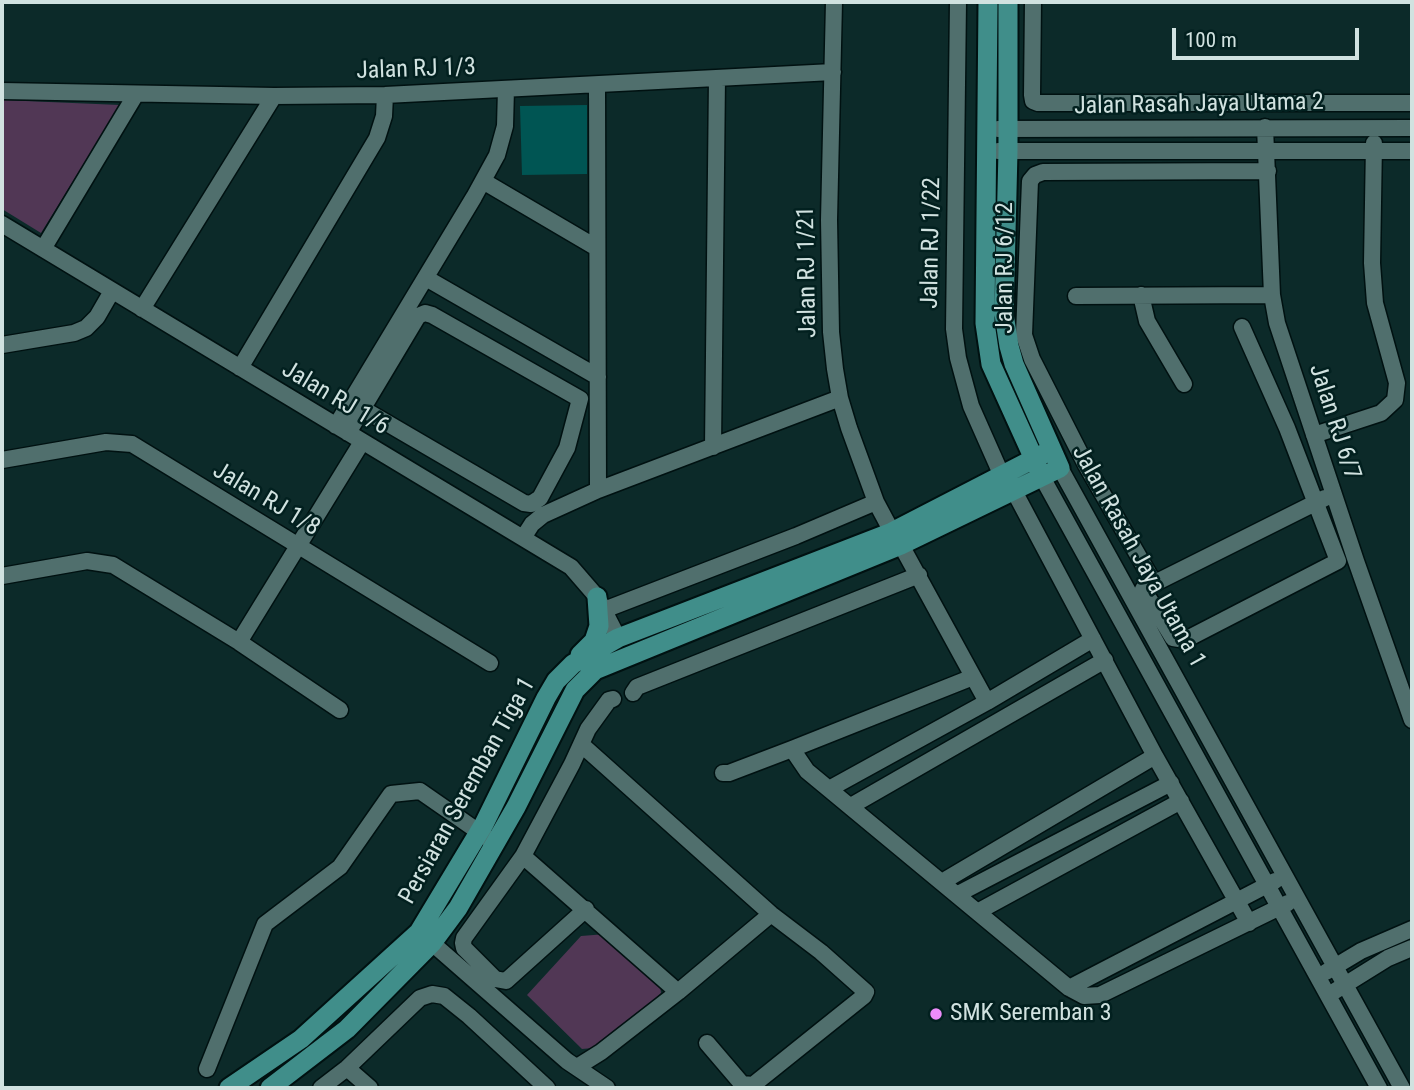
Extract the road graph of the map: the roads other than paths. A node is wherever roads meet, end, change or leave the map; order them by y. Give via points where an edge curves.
1 (834, 2) edge
2 (958, 2) edge
3 (988, 2) edge
4 (1008, 2) edge
5 (1033, 2) edge
6 (832, 72) junction
7 (717, 78) junction
8 (597, 85) junction
9 (506, 89) junction
10 (2, 91) edge
11 (136, 94) junction
12 (385, 94) junction
13 (274, 96) junction
14 (1412, 103) edge
15 (1265, 127) junction
16 (1375, 127) junction
17 (1412, 128) edge
18 (986, 129) junction
19 (1008, 130) junction
20 (998, 151) junction
21 (1267, 151) junction
22 (1412, 151) edge
23 (1374, 152) junction
24 (1268, 171) junction
25 (483, 181) junction
26 (2, 224) edge
27 (597, 248) junction
28 (43, 249) junction
29 (426, 278) junction
30 (112, 291) junction
31 (1141, 295) junction
32 (1272, 295) junction
33 (1076, 296) dead end
34 (142, 309) junction
35 (1242, 327) dead end
36 (2, 345) edge
37 (240, 368) junction
38 (597, 377) junction
39 (1184, 383) dead end
40 (840, 398) junction
41 (580, 399) junction
42 (597, 404) junction
43 (363, 409) junction
44 (349, 434) junction
45 (1314, 435) junction
46 (713, 447) junction
47 (1042, 454) junction
48 (2, 460) edge
49 (1060, 468) junction
50 (1042, 477) junction
51 (1008, 483) junction
52 (598, 491) junction
53 (1334, 495) junction
54 (1316, 500) junction
55 (876, 502) junction
56 (533, 512) junction
57 (523, 538) junction
58 (896, 538) junction
59 (298, 546) junction
60 (2, 576) edge
61 (919, 576) junction
62 (1142, 589) junction
63 (600, 603) junction
64 (1093, 639) junction
65 (239, 642) junction
66 (621, 648) junction
67 (1105, 660) junction
68 (490, 663) dead end
69 (573, 664) junction
70 (973, 677) junction
71 (633, 693) dead end
72 (613, 699) dead end
73 (987, 702) junction
74 (340, 710) dead end
75 (1412, 720) edge
76 (582, 745) junction
77 (792, 749) junction
78 (1155, 756) junction
79 (723, 773) dead end
80 (1171, 783) junction
81 (829, 789) junction
82 (1181, 801) junction
83 (851, 806) junction
84 (487, 838) junction
85 (523, 856) junction
86 (1284, 876) junction
87 (942, 882) junction
88 (1268, 885) junction
89 (958, 894) junction
90 (1296, 899) junction
91 (1238, 901) junction
92 (1280, 907) junction
93 (586, 909) junction
94 (979, 911) junction
95 (771, 914) junction
96 (1249, 923) junction
97 (1412, 929) edge
98 (426, 937) junction
99 (1412, 948) edge
100 (1334, 967) junction
101 (1318, 977) junction
102 (1344, 986) junction
103 (1069, 988) junction
104 (678, 992) junction
105 (1329, 995) junction
106 (707, 1043) dead end
107 (577, 1067) junction
108 (347, 1068) junction
109 (207, 1069) dead end
110 (229, 1088) edge
111 (270, 1088) edge
112 (321, 1088) edge
113 (370, 1088) edge
114 (547, 1088) edge
115 (607, 1088) edge
116 (1379, 1088) edge
117 (1402, 1088) edge

1 - 6 street, Jalan RJ 1/21
2 - 51 street, Jalan RJ 1/22 via 954,329 971,406
3 - 18 main road, Jalan Rasah Jaya Utama 1
4 - 19 main road, Jalan Rasah Jaya Utama 1
5 - 14 street via 1035,102
6 - 7 street, Jalan RJ 1/3
6 - 40 street, Jalan RJ 1/21 via 831,332
7 - 8 street, Jalan RJ 1/3
7 - 46 street
8 - 9 street, Jalan RJ 1/3
8 - 27 street
9 - 12 street, Jalan RJ 1/3
9 - 25 street via 505,126
10 - 11 street, Jalan RJ 1/3
11 - 13 street, Jalan RJ 1/3
11 - 28 street
12 - 13 street, Jalan RJ 1/3
12 - 37 street via 377,138
13 - 34 street
15 - 16 street, Jalan Rasah Jaya Utama 2
15 - 19 street, Jalan Rasah Jaya Utama 2
15 - 21 street, Jalan RJ 6/7
16 - 17 street, Jalan Rasah Jaya Utama 2
16 - 23 street
18 - 19 street, Jalan Rasah Jaya Utama 2
18 - 20 main road, Jalan Rasah Jaya Utama 1
19 - 20 main road, Jalan Rasah Jaya Utama 1
20 - 21 street, Jalan Rasah Jaya Utama 2
20 - 47 main road, Jalan Rasah Jaya Utama 1 via 985,323 991,364
21 - 23 street, Jalan Rasah Jaya Utama 2
21 - 24 street, Jalan RJ 6/7
22 - 23 street, Jalan Rasah Jaya Utama 2
23 - 45 street via 1375,303 1397,383 1395,400 1381,413
24 - 32 street, Jalan RJ 6/7
24 - 62 street, Jalan RJ 6/12 via 1043,172 1030,181 1024,335
25 - 27 street
25 - 29 street
26 - 28 street, Jalan RJ 1/6
27 - 38 street
28 - 30 street, Jalan RJ 1/6
29 - 38 street
29 - 44 street
30 - 34 street, Jalan RJ 1/6
30 - 36 street via 86,328
31 - 32 street
31 - 33 street
31 - 39 street via 1147,321
32 - 45 street, Jalan RJ 6/7 via 1277,324
34 - 37 street, Jalan RJ 1/6
35 - 54 street
37 - 44 street, Jalan RJ 1/6
38 - 42 street
40 - 46 street
40 - 55 street, Jalan RJ 1/21
41 - 42 street
41 - 43 street via 425,313 418,316
41 - 56 street via 567,448
42 - 52 street
43 - 44 street
43 - 56 street
44 - 57 street, Jalan RJ 1/6
44 - 59 street
45 - 53 street, Jalan RJ 6/7
46 - 52 street
47 - 49 main road, Jalan Rasah Jaya Utama 1
47 - 50 main road, Jalan Rasah Jaya Utama 1
47 - 51 main road, Persiaran Seremban Tiga 1
48 - 59 street, Jalan RJ 1/8 via 106,442 132,444
49 - 50 main road, Persiaran Seremban Tiga 1
49 - 62 street, Jalan Rasah Jaya Utama 1
50 - 51 main road, Persiaran Seremban Tiga 1
50 - 88 street, Jalan Rasah Jaya Utama 1
51 - 58 main road, Persiaran Seremban Tiga 1
51 - 64 street, Jalan RJ 1/22
52 - 56 street
53 - 54 street
53 - 75 street, Jalan RJ 6/7
54 - 62 street
54 - 62 street via 1338,561 1185,640 1173,638
55 - 58 street, Jalan RJ 1/21
55 - 63 street via 796,536
56 - 57 street
57 - 63 street, Jalan RJ 1/6 via 571,568
58 - 61 street, Jalan RJ 1/21
58 - 66 main road, Persiaran Seremban Tiga 1
59 - 65 street
59 - 68 street, Jalan RJ 1/8
60 - 65 street via 86,561 113,565
61 - 70 street, Jalan RJ 1/21
61 - 71 street via 637,687
62 - 86 street, Jalan Rasah Jaya Utama 1
63 - 66 street, Jalan RJ 1/6
63 - 69 main road via 594,641
64 - 67 street, Jalan RJ 1/22
64 - 73 street
65 - 74 street
66 - 69 main road, Persiaran Seremban Tiga 1
66 - 84 main road, Persiaran Seremban Tiga 1 via 575,690 516,807
67 - 78 street, Jalan RJ 1/22
67 - 83 street
69 - 84 main road, Persiaran Seremban Tiga 1 via 546,698
70 - 73 street, Jalan RJ 1/21
70 - 77 street
72 - 76 street via 588,729
73 - 81 street
76 - 85 street
76 - 95 street
77 - 79 street
77 - 81 street via 807,771
78 - 80 street, Jalan RJ 1/22
78 - 87 street
80 - 82 street, Jalan RJ 1/22
80 - 89 street
81 - 83 street
82 - 91 street, Jalan RJ 1/22
82 - 94 street
83 - 87 street
84 - 98 main road, Persiaran Seremban Tiga 1 via 458,908
84 - 109 street via 420,791 391,794 340,867 265,924
85 - 93 street
85 - 93 street via 464,938 464,948 495,979 510,979
86 - 88 street
86 - 90 street, Jalan Rasah Jaya Utama 1
87 - 89 street
88 - 91 street
88 - 92 street, Jalan Rasah Jaya Utama 1
89 - 94 street
90 - 92 street
90 - 100 street, Jalan Rasah Jaya Utama 1
91 - 96 street, Jalan RJ 1/22
91 - 103 street
92 - 96 street
92 - 101 street, Jalan Rasah Jaya Utama 1
93 - 104 street
94 - 103 street
95 - 104 street
95 - 106 street via 866,992 752,1085 742,1084
96 - 103 street via 1100,995 1084,996
97 - 100 street
98 - 107 street
98 - 110 main road, Persiaran Seremban Tiga 1 via 301,1039
98 - 111 main road, Persiaran Seremban Tiga 1 via 347,1029
99 - 102 street
100 - 101 street
100 - 102 street, Jalan Rasah Jaya Utama 1
101 - 105 street, Jalan Rasah Jaya Utama 1
102 - 105 street
102 - 117 street, Jalan Rasah Jaya Utama 1
104 - 107 street
105 - 116 street, Jalan Rasah Jaya Utama 1
107 - 115 street
108 - 112 street
108 - 113 street
108 - 114 street via 420,998 438,995 469,1016

